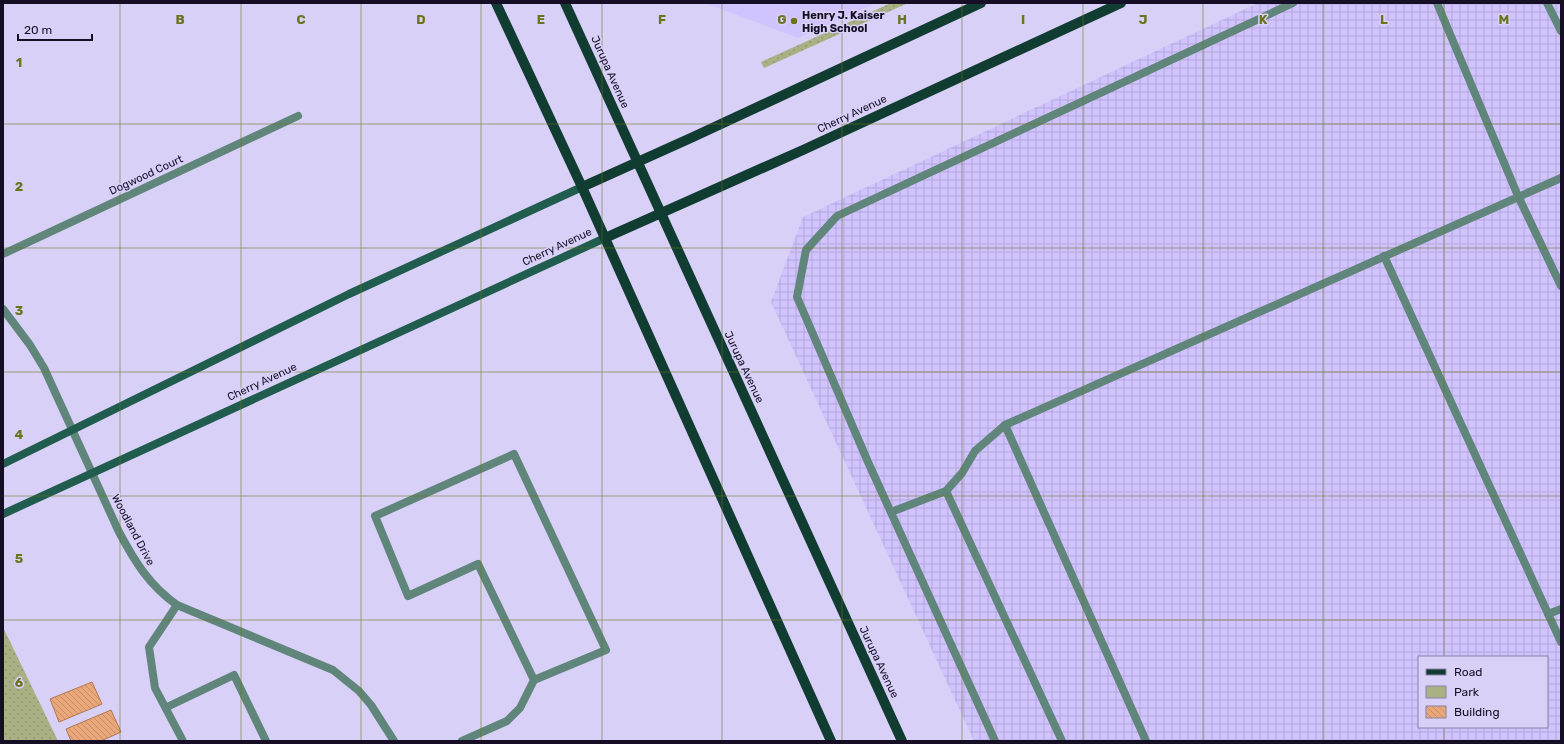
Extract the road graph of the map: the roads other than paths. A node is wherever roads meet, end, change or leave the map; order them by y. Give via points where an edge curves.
1 (496, 3) edge
2 (566, 3) edge
3 (982, 3) edge
4 (1122, 3) edge
5 (1292, 3) edge
6 (1438, 3) edge
7 (1547, 3) edge
8 (1561, 31) edge
9 (298, 116) dead end
10 (637, 163) junction
11 (1561, 178) edge
12 (582, 187) junction
13 (1518, 196) junction
14 (661, 214) junction
15 (605, 238) junction
16 (3, 254) edge
17 (1384, 256) junction
18 (1561, 286) edge
19 (3, 309) edge
20 (1005, 425) junction
21 (73, 430) junction
22 (3, 464) edge
23 (92, 473) junction
24 (946, 491) junction
25 (891, 512) junction
26 (3, 514) edge
27 (177, 605) junction
28 (1561, 609) edge
29 (1548, 614) junction
30 (1561, 642) edge
31 (534, 680) junction
32 (167, 708) junction
33 (183, 741) edge
34 (266, 741) edge
35 (394, 741) edge
36 (462, 741) edge
37 (831, 741) edge
38 (902, 741) edge
39 (995, 741) edge
40 (1062, 741) edge
41 (1146, 741) edge

1 - 12 main road
2 - 10 main road, Jurupa Avenue
3 - 10 main road
4 - 14 main road, Cherry Avenue
5 - 25 street via 837,216 806,250 797,297
6 - 13 street
7 - 8 street
9 - 16 street, Dogwood Court
10 - 12 main road
10 - 14 main road, Jurupa Avenue
11 - 13 street
12 - 15 main road
12 - 21 main road via 349,294
13 - 17 street
13 - 18 street
14 - 15 main road, Cherry Avenue
14 - 38 main road, Jurupa Avenue
15 - 23 main road, Cherry Avenue
15 - 37 main road
17 - 20 street
17 - 29 street
19 - 21 street, Woodland Drive via 44,368
20 - 24 street via 975,451 962,473
20 - 41 street
21 - 22 main road
21 - 23 street, Woodland Drive
23 - 26 main road, Cherry Avenue
23 - 27 street, Woodland Drive via 133,558 160,593
24 - 25 street
24 - 40 street
25 - 39 street
27 - 32 street via 149,647 155,688
27 - 35 street, Woodland Drive via 333,670 359,691
28 - 29 street
29 - 30 street
31 - 31 street via 606,650 514,454 376,516 408,596 478,564
31 - 36 street via 520,708 507,721
32 - 33 street
32 - 34 street via 234,675

